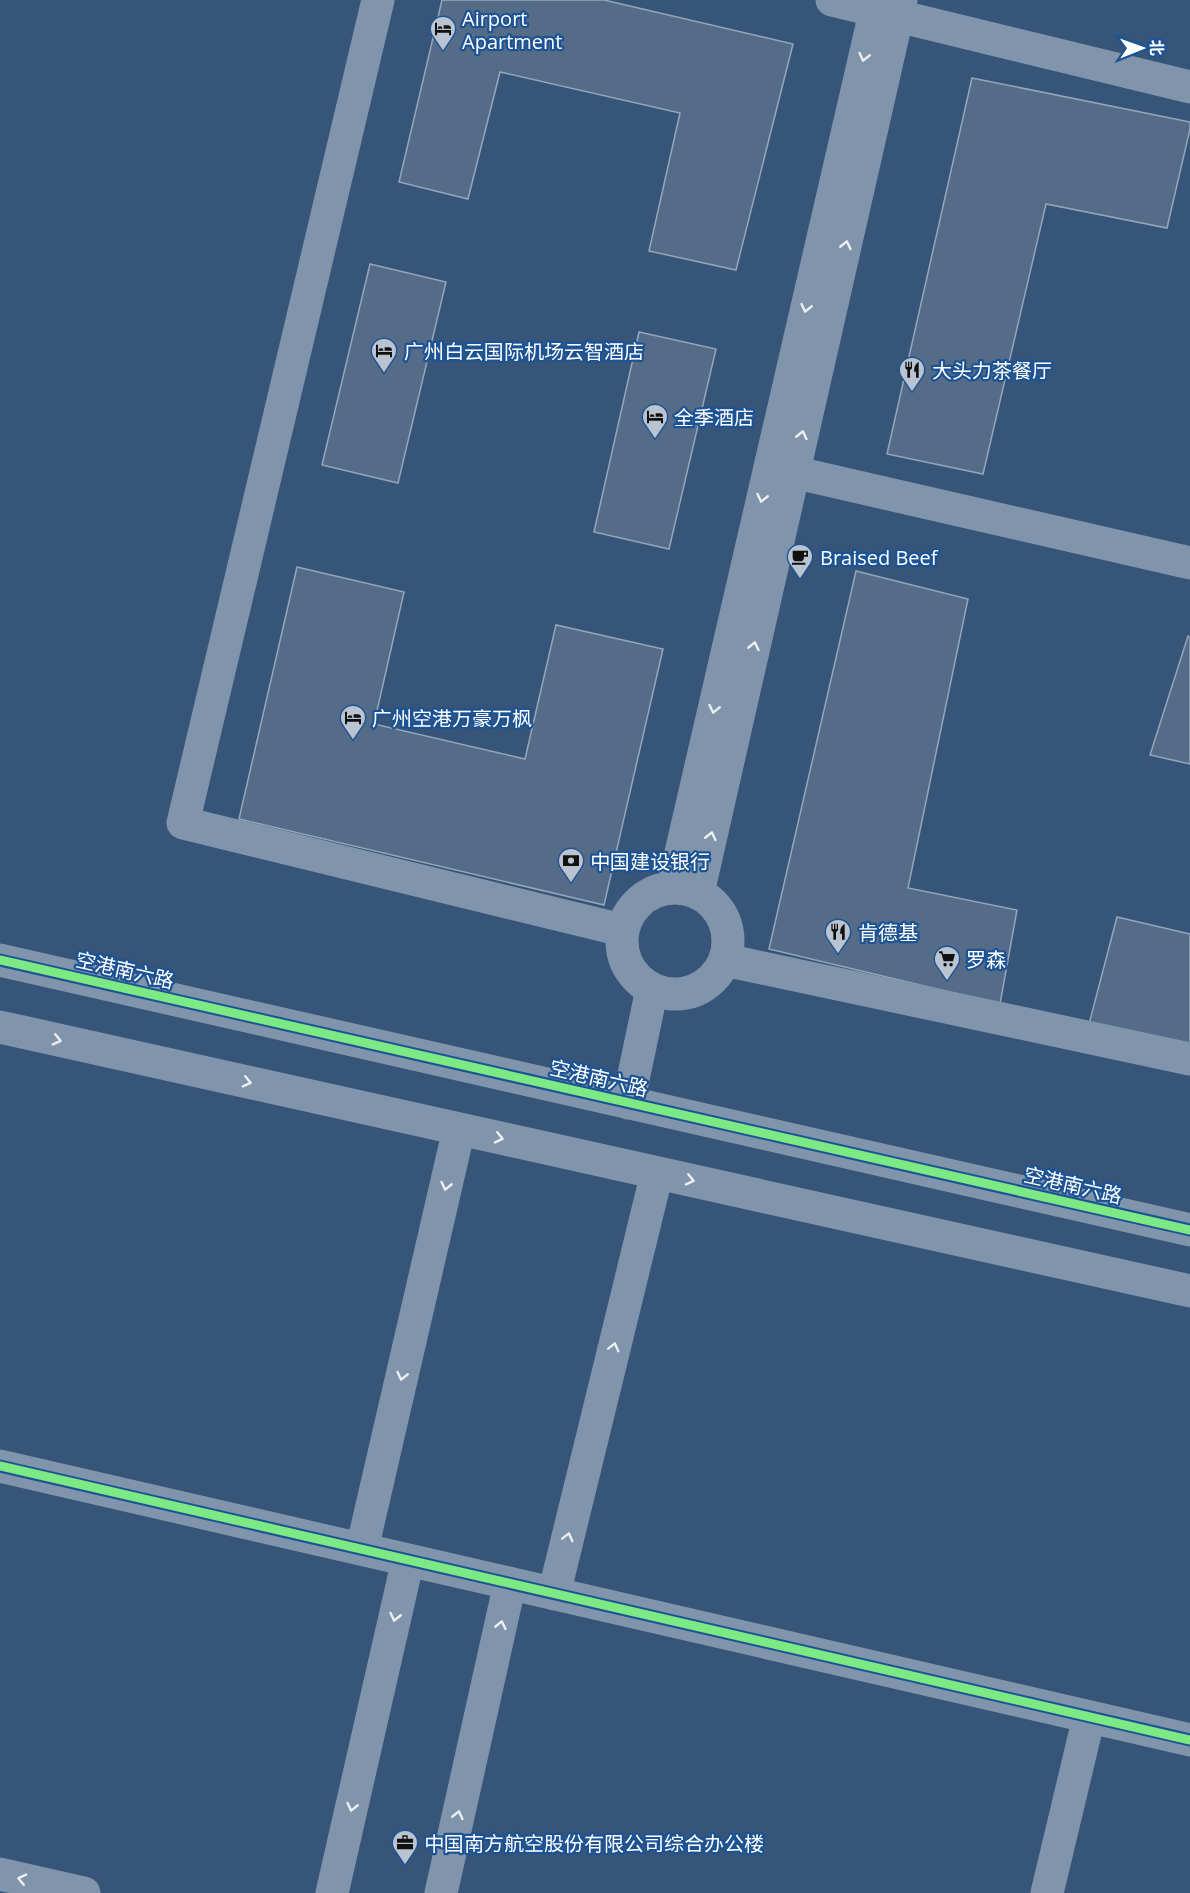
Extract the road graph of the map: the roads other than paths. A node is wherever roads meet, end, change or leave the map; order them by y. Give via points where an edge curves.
1 (378, 0) edge
2 (832, 0) edge
3 (888, 7) edge
4 (1190, 87) edge
5 (782, 469) junction
6 (1190, 563) edge
7 (685, 890) junction
8 (622, 930) junction
9 (0, 960) edge
10 (725, 960) junction
11 (660, 992) junction
12 (0, 1027) edge
13 (1190, 1059) edge
14 (636, 1105) junction
15 (459, 1129) junction
16 (657, 1173) junction
17 (1190, 1230) edge
18 (1190, 1291) edge
19 (0, 1466) edge
20 (362, 1549) junction
21 (408, 1560) junction
22 (510, 1584) junction
23 (554, 1594) junction
24 (1089, 1717) junction
25 (1190, 1740) edge
26 (0, 1874) edge
27 (84, 1893) edge
28 (332, 1893) edge
29 (441, 1893) edge
30 (1047, 1893) edge

1 - 8 street via 183,823
2 - 3 street
3 - 4 street
3 - 5 street
5 - 6 street
5 - 7 street
7 - 8 street via 655,890 640,899
7 - 10 street via 706,897 719,909 726,925
8 - 11 street via 627,965 637,979
9 - 14 street, 空港南六路
10 - 11 street via 702,987 686,994
10 - 13 street
11 - 14 street
12 -> 15 street
14 - 17 street, 空港南六路
15 -> 16 street
15 -> 20 street
16 -> 18 street
23 -> 16 street
19 - 20 street
20 - 21 street
21 - 22 street
21 -> 28 street
22 - 23 street
29 -> 22 street
23 - 24 street
24 - 25 street
24 - 30 street
27 -> 26 street

